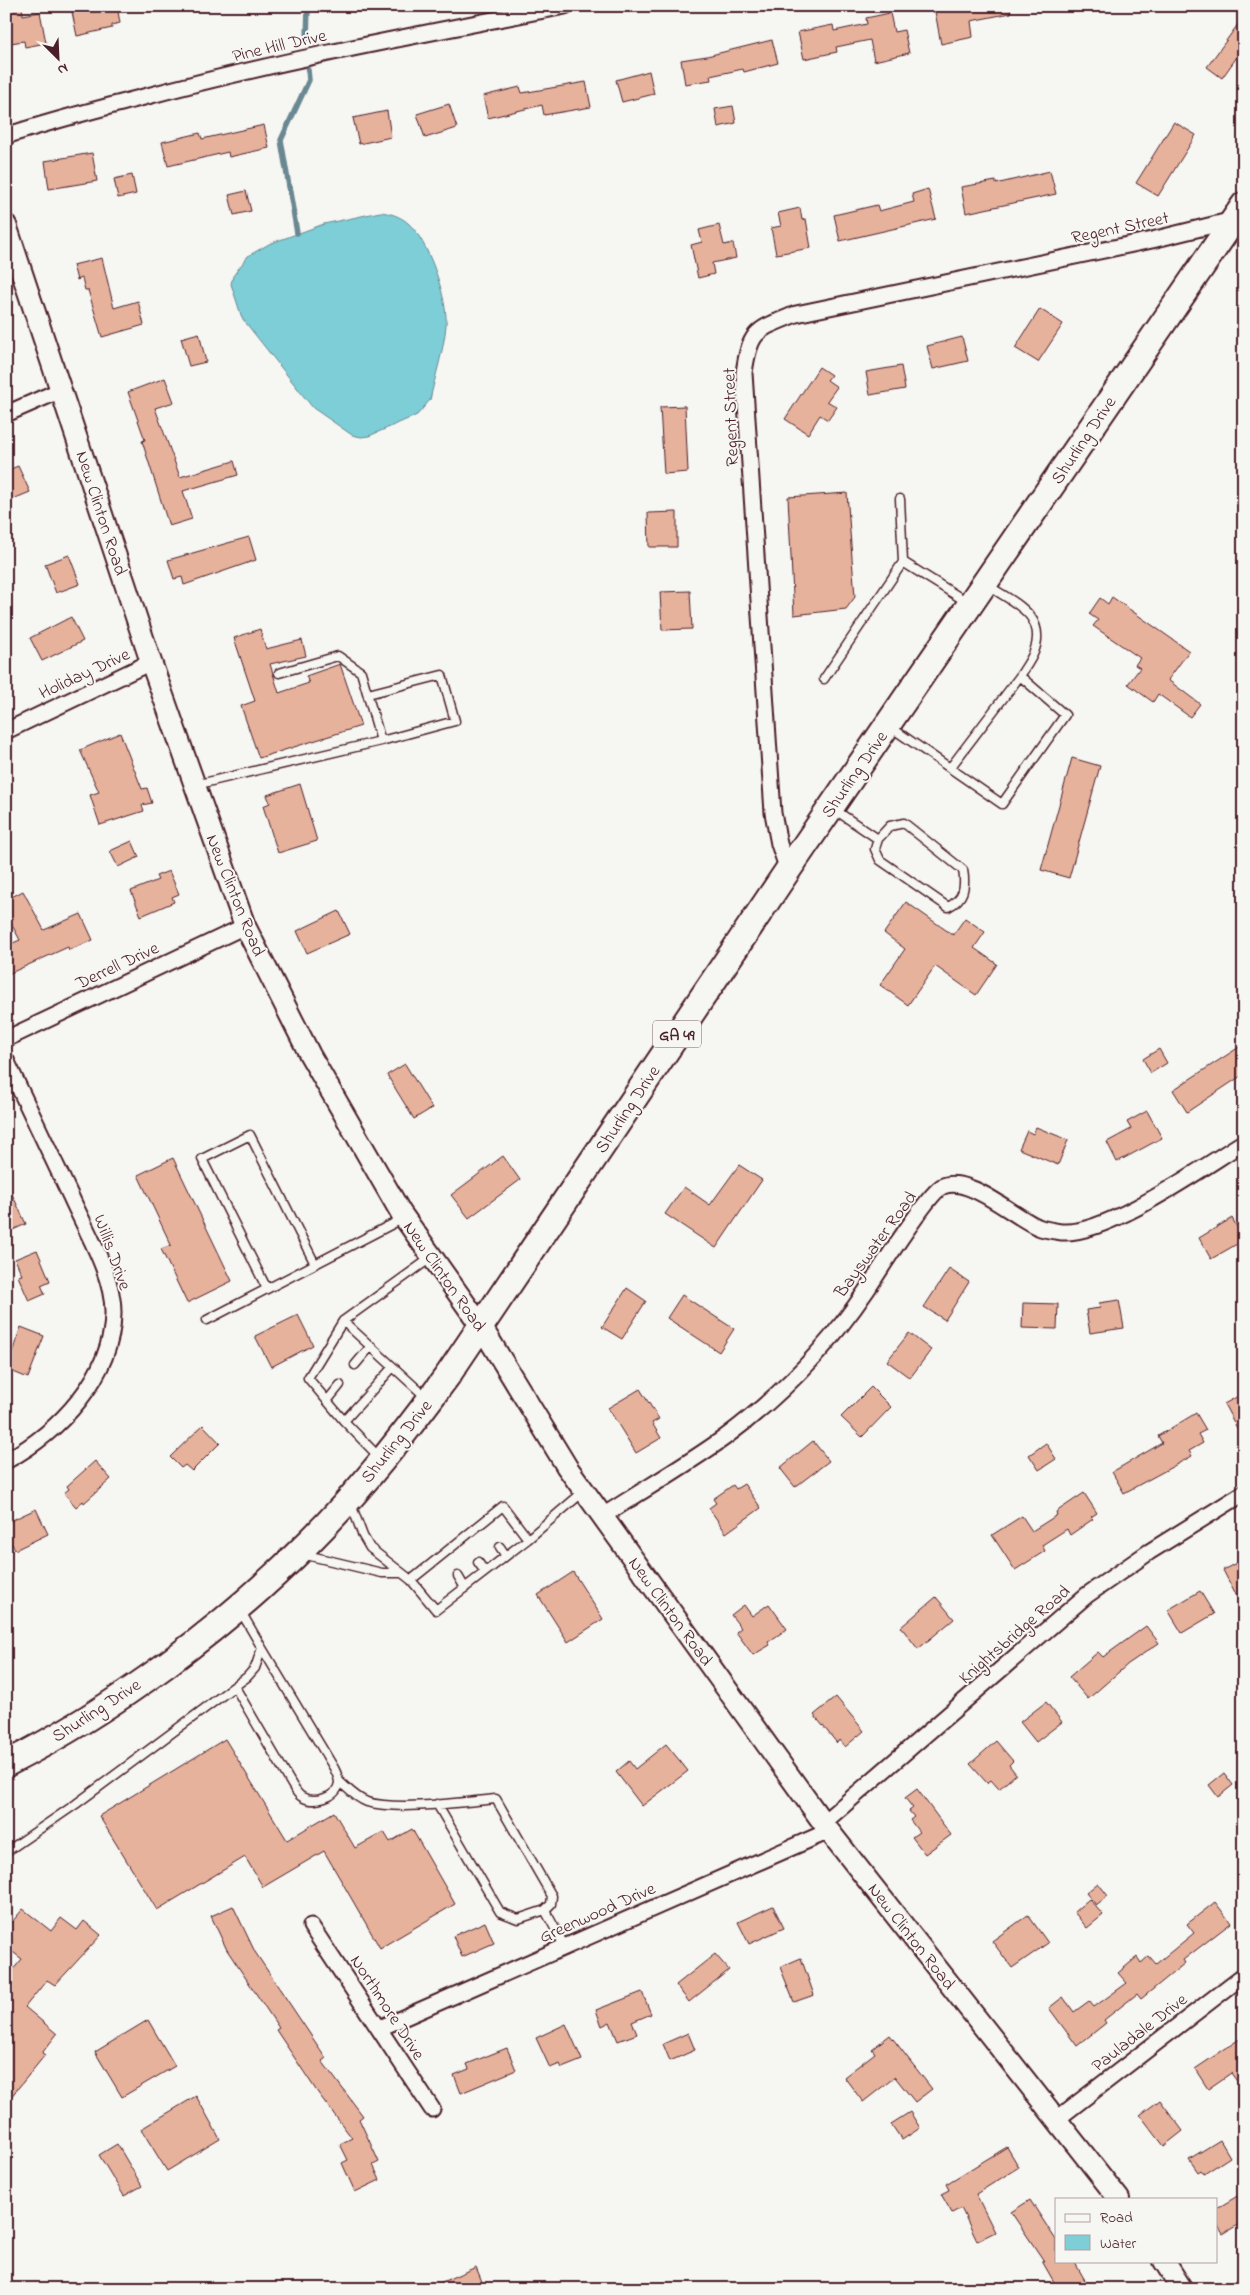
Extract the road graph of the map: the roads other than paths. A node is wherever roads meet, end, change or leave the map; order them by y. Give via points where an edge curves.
1 (565, 6) edge
2 (6, 136) edge
3 (1238, 212) edge
4 (6, 225) edge
5 (61, 390) junction
6 (6, 414) edge
7 (900, 499) dead end
8 (903, 562) junction
9 (985, 584) junction
10 (971, 604) junction
11 (151, 662) junction
12 (279, 673) dead end
13 (1020, 676) junction
14 (824, 679) dead end
15 (368, 694) junction
16 (888, 725) junction
17 (6, 731) edge
18 (381, 741) junction
19 (950, 768) junction
20 (195, 785) junction
21 (831, 808) junction
22 (878, 840) junction
23 (788, 870) junction
24 (245, 926) junction
25 (6, 1039) edge
26 (6, 1060) edge
27 (1244, 1142) edge
28 (404, 1218) junction
29 (432, 1257) junction
30 (315, 1264) junction
31 (266, 1289) junction
32 (207, 1320) dead end
33 (344, 1321) junction
34 (481, 1326) junction
35 (371, 1346) junction
36 (355, 1365) dead end
37 (393, 1367) junction
38 (340, 1385) dead end
39 (429, 1400) junction
40 (327, 1401) junction
41 (344, 1421) junction
42 (382, 1460) junction
43 (6, 1461) edge
44 (585, 1491) junction
45 (1244, 1493) edge
46 (349, 1499) junction
47 (604, 1516) junction
48 (528, 1539) junction
49 (500, 1547) dead end
50 (297, 1553) junction
51 (506, 1556) junction
52 (478, 1562) dead end
53 (485, 1572) junction
54 (400, 1573) junction
55 (458, 1576) dead end
56 (412, 1580) junction
57 (466, 1588) junction
58 (238, 1606) junction
59 (262, 1648) junction
60 (235, 1687) junction
61 (6, 1764) edge
62 (339, 1781) junction
63 (437, 1804) junction
64 (826, 1827) junction
65 (6, 1852) edge
66 (545, 1910) junction
67 (312, 1926) dead end
68 (565, 1947) junction
69 (1244, 1975) edge
70 (380, 2028) junction
71 (432, 2109) dead end
72 (1057, 2119) junction
73 (1118, 2198) edge
74 (1165, 2262) edge
75 (1182, 2289) edge

1 - 2 street, Pine Hill Drive via 198,82
3 - 9 main road, Shurling Drive / GA 49
3 - 23 street, Regent Street via 1152,240 796,314 764,327 753,336 747,348 744,373 774,813 778,844
4 - 5 street, New Clinton Road
5 - 6 street
5 - 11 street, New Clinton Road
7 - 8 lane
8 - 10 lane
8 - 14 lane
9 - 10 main road, Shurling Drive / GA 49
9 - 13 lane via 1033,618 1038,632 1034,652
10 - 16 main road, Shurling Drive / GA 49
11 - 17 street, Holiday Drive
11 - 20 street, New Clinton Road
12 - 15 lane via 338,656 361,672
13 - 19 lane
13 - 19 lane via 1065,715 1002,804
15 - 18 lane
15 - 18 lane via 442,675 445,684 455,721
16 - 19 lane
16 - 21 main road, Shurling Drive / GA 49
18 - 20 lane
20 - 24 street, New Clinton Road
21 - 22 lane
21 - 23 main road, Shurling Drive / GA 49
22 - 22 lane via 875,849 880,860 948,906 962,895 963,870 904,823 890,826
23 - 34 main road, Shurling Drive / GA 49
24 - 25 street, Derrell Drive
24 - 28 street, New Clinton Road via 310,1055
26 - 43 street, Willis Drive via 97,1253 110,1288 113,1313 105,1353 86,1390 45,1435
27 - 47 street, Bayswater Road via 1133,1209 1089,1229 1063,1232 1039,1228 961,1184 943,1186 928,1200 863,1296 822,1347 773,1396 724,1438
28 - 29 street, New Clinton Road
28 - 30 lane
29 - 33 lane
29 - 34 street, New Clinton Road
30 - 31 lane
30 - 31 lane via 250,1135 202,1159
31 - 32 lane
33 - 35 lane
33 - 40 lane via 308,1378
34 - 39 main road, Shurling Drive / GA 49
34 - 44 street, New Clinton Road
35 - 36 lane
35 - 37 lane
37 - 39 lane
37 - 41 lane
38 - 40 lane
39 - 42 main road, Shurling Drive / GA 49
40 - 41 lane
41 - 42 lane
42 - 46 main road, Shurling Drive / GA 49
44 - 47 street, New Clinton Road
44 - 48 lane
45 - 64 street, Knightsbridge Road via 1087,1595
46 - 50 main road, Shurling Drive / GA 49
46 - 54 lane via 370,1548
47 - 64 street, New Clinton Road
48 - 51 lane
48 - 56 lane via 503,1506 486,1525
49 - 51 lane
50 - 54 lane via 382,1573
50 - 58 main road, Shurling Drive / GA 49
51 - 53 lane
52 - 53 lane
53 - 57 lane
54 - 56 lane
55 - 57 lane
56 - 57 lane via 436,1610
58 - 59 lane
58 - 61 main road, Shurling Drive / GA 49 via 176,1658 80,1722
59 - 60 lane via 255,1668
59 - 62 lane
60 - 62 lane via 300,1797 320,1799 332,1794
60 - 65 lane
62 - 63 lane via 355,1796 368,1802
63 - 66 lane via 500,1912 518,1919
63 - 66 lane via 496,1799 552,1896 551,1904
64 - 68 street, Greenwood Drive
64 - 72 street, New Clinton Road
66 - 68 lane
67 - 70 street, Northmore Drive
68 - 70 street, Greenwood Drive
69 - 72 street, Pauladale Drive
70 - 71 street, Northmore Drive
72 - 73 street, New Clinton Road
74 - 75 street

